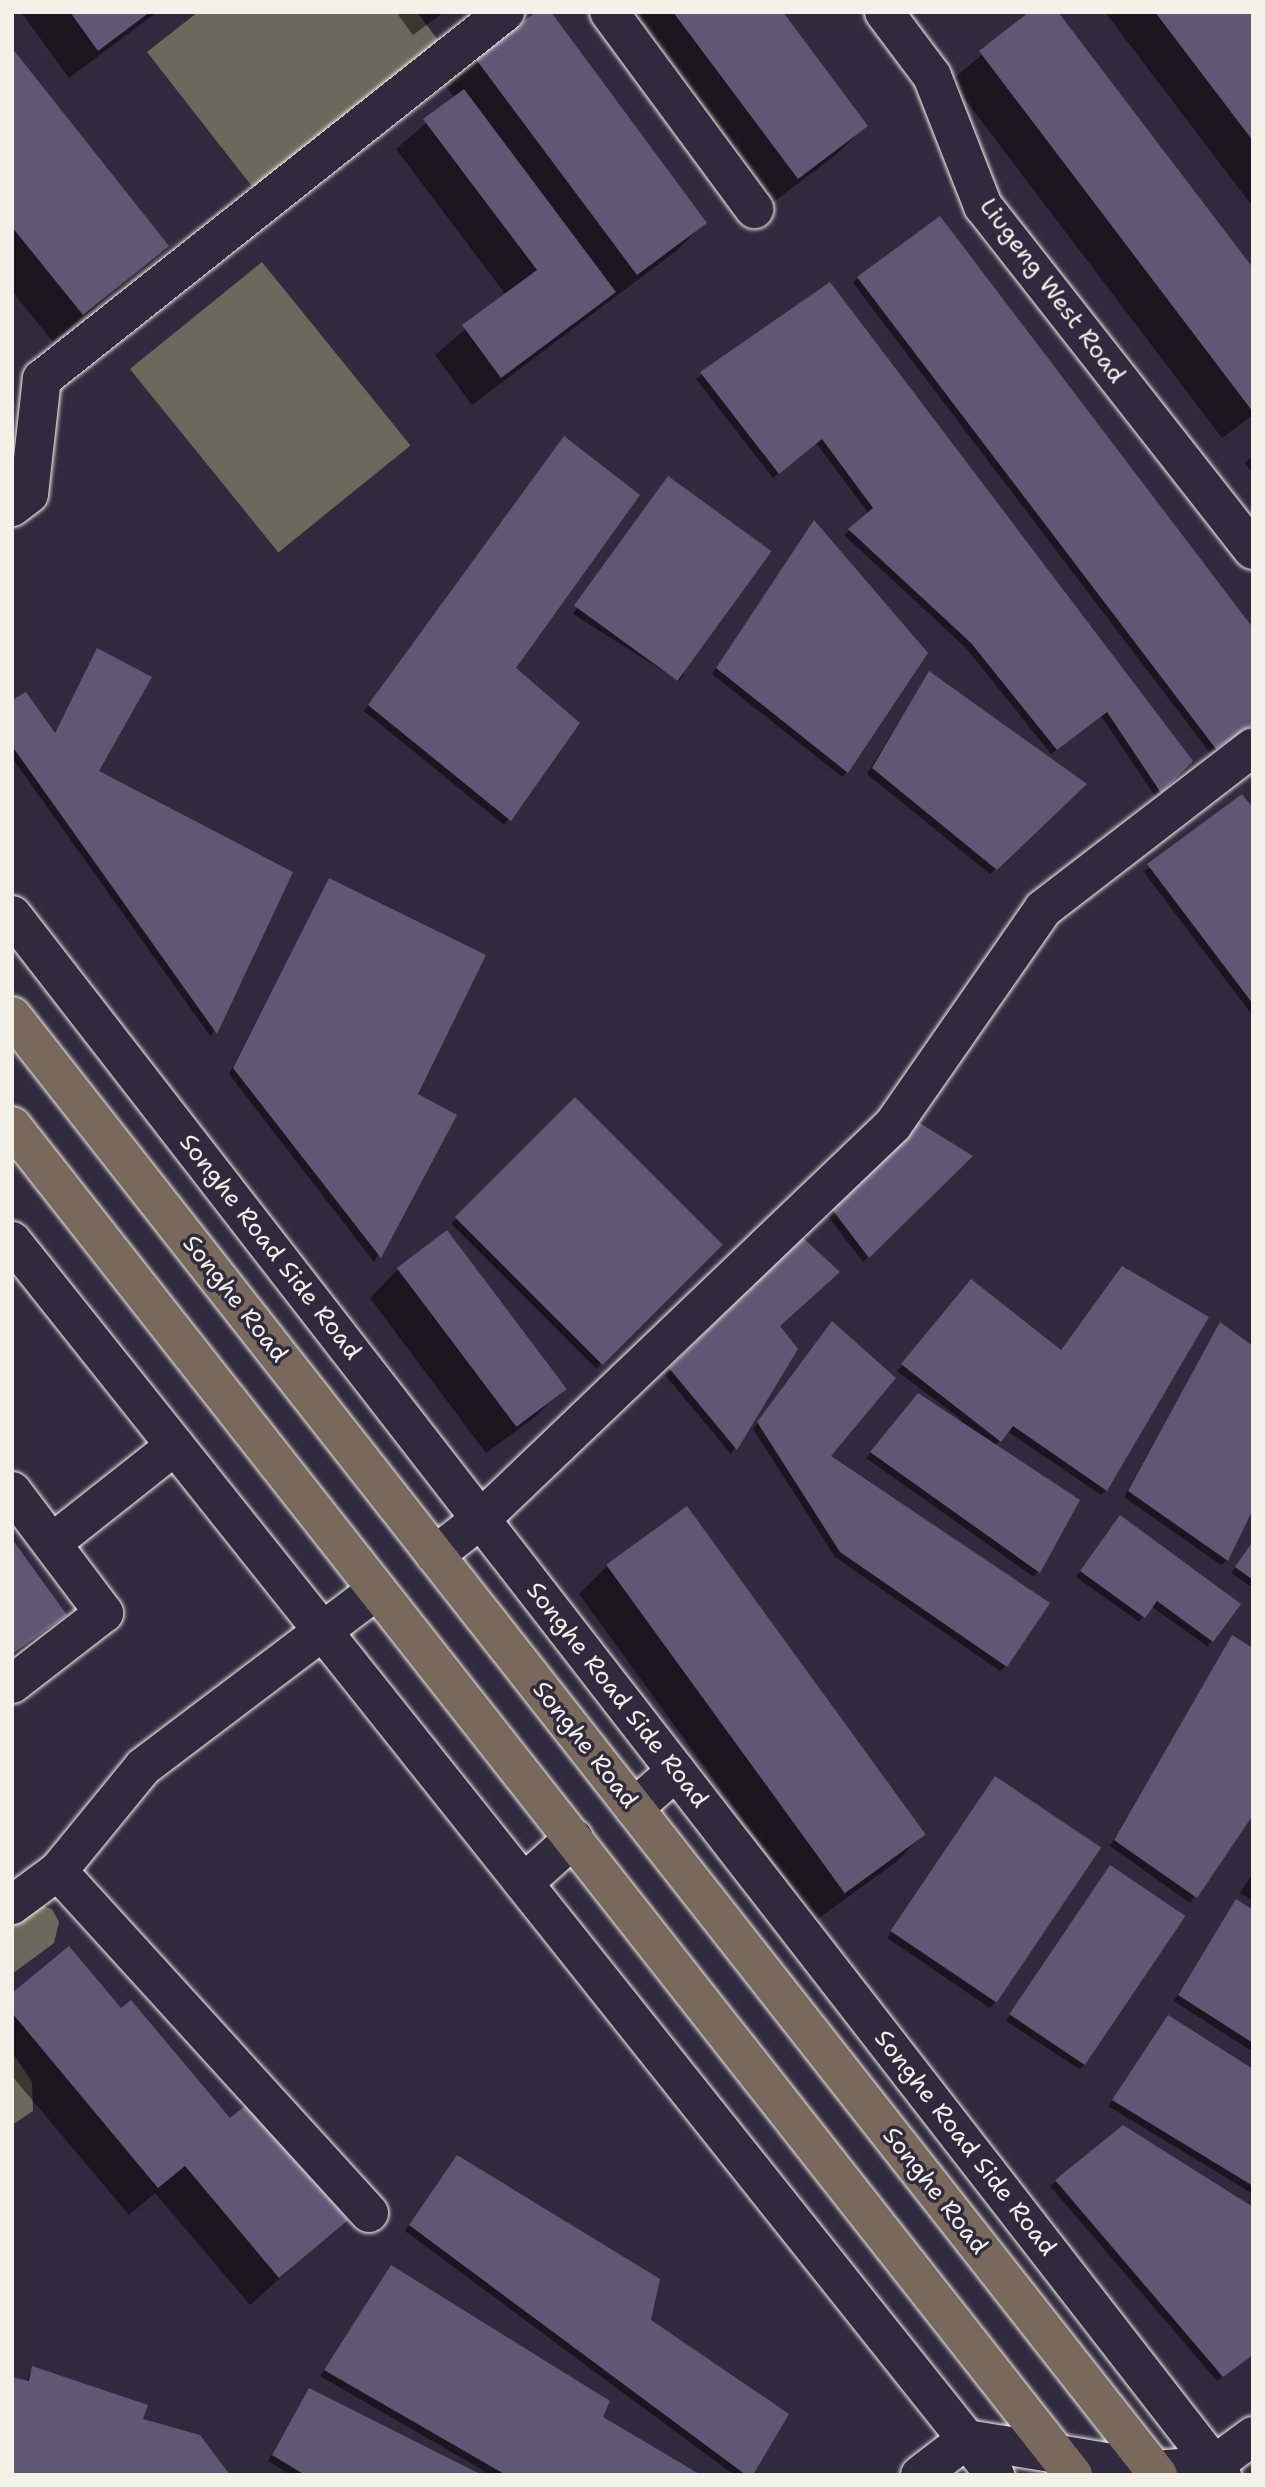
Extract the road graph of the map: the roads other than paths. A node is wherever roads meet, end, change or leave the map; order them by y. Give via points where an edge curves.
1 (505, 12) edge
2 (609, 12) edge
3 (884, 12) edge
4 (754, 209) dead end
5 (12, 507) edge
6 (1253, 550) edge
7 (1253, 747) edge
8 (12, 915) edge
9 (12, 1016) edge
10 (12, 1126) edge
11 (12, 1241) edge
12 (175, 1446) junction
13 (12, 1491) edge
14 (481, 1519) junction
15 (52, 1543) junction
16 (435, 1555) junction
17 (377, 1590) junction
18 (324, 1633) junction
19 (12, 1684) edge
20 (676, 1771) junction
21 (634, 1808) junction
22 (574, 1838) junction
23 (58, 1871) junction
24 (524, 1883) junction
25 (12, 1905) edge
26 (369, 2213) dead end
27 (1253, 2436) edge
28 (967, 2439) junction
29 (1066, 2465) edge
30 (1218, 2470) edge
31 (1156, 2473) edge
32 (920, 2475) edge
33 (995, 2475) edge

1 - 5 street via 42,379 29,494
2 - 4 street
3 - 6 street, Liugeng West Road via 932,76 983,206
7 - 14 street via 1044,909 892,1125
8 - 14 street, Songhe Road Side Road
9 - 16 main road, Songhe Road
10 - 17 main road
11 - 12 street
12 - 15 street
12 - 18 street
13 - 15 street
14 - 16 street
14 - 20 street, Songhe Road Side Road
15 - 19 street via 104,1613
16 - 21 main road, Songhe Road
17 - 18 street
17 - 22 main road
18 - 23 street via 143,1767
18 - 24 street
20 - 21 street
20 - 30 street, Songhe Road Side Road
21 - 31 main road, Songhe Road
22 - 24 street
22 - 29 main road
23 - 25 street
23 - 26 street
24 - 28 street
27 - 30 street
28 - 29 street
28 - 32 street
28 - 33 street
29 - 31 street
30 - 31 street

